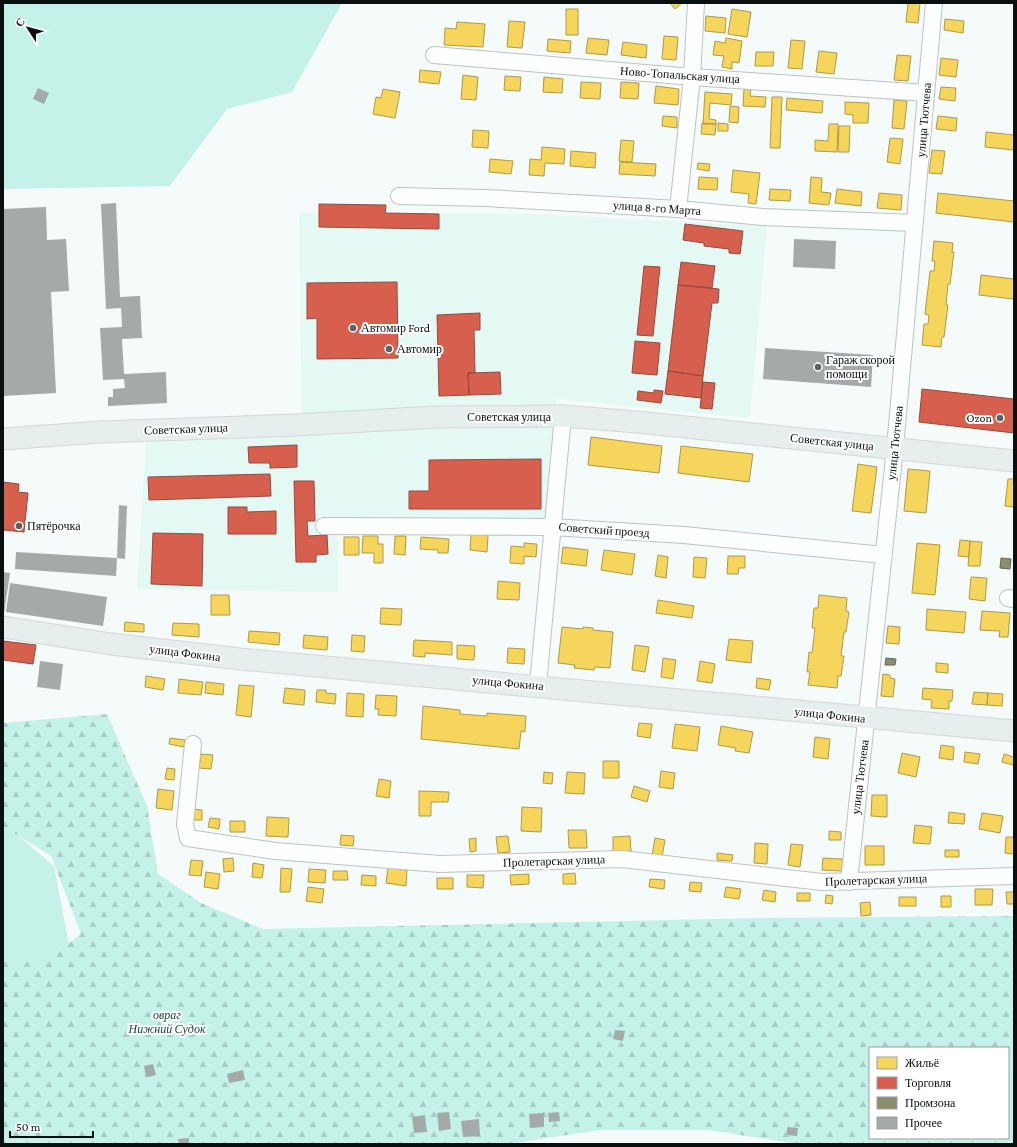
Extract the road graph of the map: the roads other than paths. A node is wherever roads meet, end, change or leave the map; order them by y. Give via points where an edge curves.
1 (696, 3) edge
2 (934, 3) edge
3 (434, 55) dead end
4 (692, 76) junction
5 (926, 93) junction
6 (399, 196) dead end
7 (678, 208) junction
8 (915, 223) junction
9 (562, 416) junction
10 (3, 439) edge
11 (895, 448) junction
12 (1014, 461) edge
13 (324, 526) dead end
14 (552, 527) junction
15 (883, 555) junction
16 (3, 627) edge
17 (538, 686) junction
18 (867, 718) junction
19 (1014, 731) edge
20 (192, 744) dead end
21 (1014, 876) edge
22 (849, 882) junction

1 - 4 street
2 - 5 street, улица Тютчева
3 - 4 street, Ново-Топальская улица
4 - 5 street, Ново-Топальская улица
4 - 7 street
5 - 8 street, улица Тютчева
6 - 7 street, улица 8-го Марта
7 - 8 street, улица 8-го Марта via 763,217
8 - 11 street, улица Тютчева
9 - 10 main road, Советская улица via 436,417 100,432
9 - 11 main road, Советская улица
9 - 14 street
11 - 12 main road, Советская улица
11 - 15 street, улица Тютчева
13 - 14 street, Советский проезд
14 - 15 street, Советский проезд via 684,535
14 - 17 street
15 - 18 street, улица Тютчева
16 - 17 main road, улица Фокина via 111,644 240,659
17 - 18 main road, улица Фокина
18 - 19 main road, улица Фокина
18 - 22 street, улица Тютчева
20 - 22 street, Пролетарская улица via 185,824 188,838 275,851 440,864 622,859 822,882
21 - 22 street, Пролетарская улица

